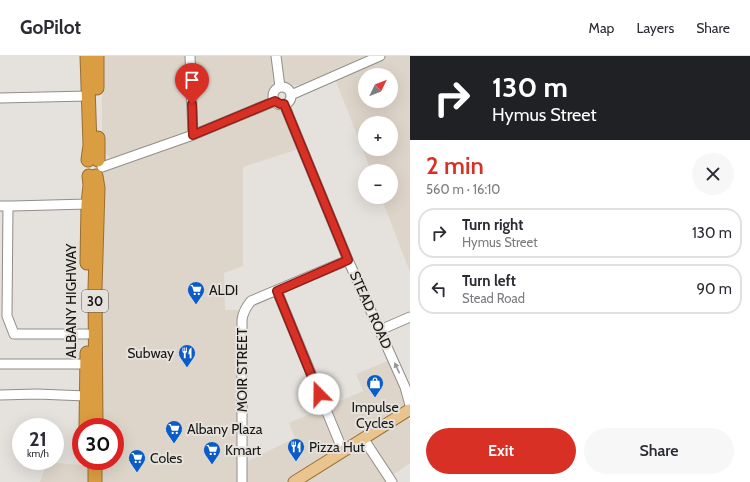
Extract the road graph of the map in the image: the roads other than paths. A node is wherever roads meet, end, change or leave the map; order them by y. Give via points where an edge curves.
1 (87, 56) edge
2 (97, 56) edge
3 (190, 56) edge
4 (276, 56) edge
5 (380, 56) edge
6 (367, 59) edge
7 (280, 87) junction
8 (291, 95) junction
9 (92, 96) junction
10 (0, 98) edge
11 (275, 101) junction
12 (284, 104) junction
13 (193, 135) junction
14 (94, 168) junction
15 (88, 204) junction
16 (4, 206) edge
17 (348, 260) junction
18 (91, 289) junction
19 (277, 291) junction
20 (3, 303) edge
21 (410, 317) edge
22 (380, 330) junction
23 (87, 334) junction
24 (0, 364) edge
25 (87, 364) junction
26 (0, 395) edge
27 (91, 396) junction
28 (410, 410) edge
29 (87, 418) edge
30 (95, 418) edge
31 (365, 441) junction
32 (343, 451) junction
33 (86, 470) edge
34 (95, 470) edge
35 (317, 471) junction
36 (86, 482) edge
37 (95, 482) edge
38 (242, 482) edge
39 (294, 482) edge
40 (306, 482) edge
41 (392, 482) edge

1 - 9 highway, ALBANY HIGHWAY / 30
2 - 9 highway, ALBANY HIGHWAY / 30
3 - 13 street
4 - 7 street
5 - 6 street
6 - 8 street
7 - 8 street via 288,89
7 - 11 street via 273,94
8 - 12 street via 289,101
9 - 10 street
9 - 14 highway, ALBANY HIGHWAY / 30 via 90,145
11 - 12 street
11 - 13 street
12 - 17 street, STEAD ROAD
13 - 14 street
14 - 15 highway, ALBANY HIGHWAY / 30
14 - 18 highway, ALBANY HIGHWAY / 30 via 98,188
15 - 16 street
15 - 18 highway, ALBANY HIGHWAY / 30
16 - 20 street
17 - 19 street
17 - 22 street, STEAD ROAD
18 - 23 highway, ALBANY HIGHWAY / 30
18 - 27 highway, ALBANY HIGHWAY / 30
19 - 32 street
19 - 38 street, MOIR STREET via 251,301 243,313
20 - 23 street via 14,334
21 - 22 street
28 -> 22 street, STEAD ROAD via 405,387
23 - 25 highway, ALBANY HIGHWAY / 30
24 - 25 street
25 - 27 highway, ALBANY HIGHWAY / 30
26 - 27 street
27 - 29 highway, ALBANY HIGHWAY / 30
27 - 30 highway, ALBANY HIGHWAY / 30
28 - 31 main road
31 - 32 main road
31 - 35 main road
31 - 41 street
32 - 35 main road
33 - 36 highway
34 - 37 highway
35 - 39 main road
35 - 40 main road

